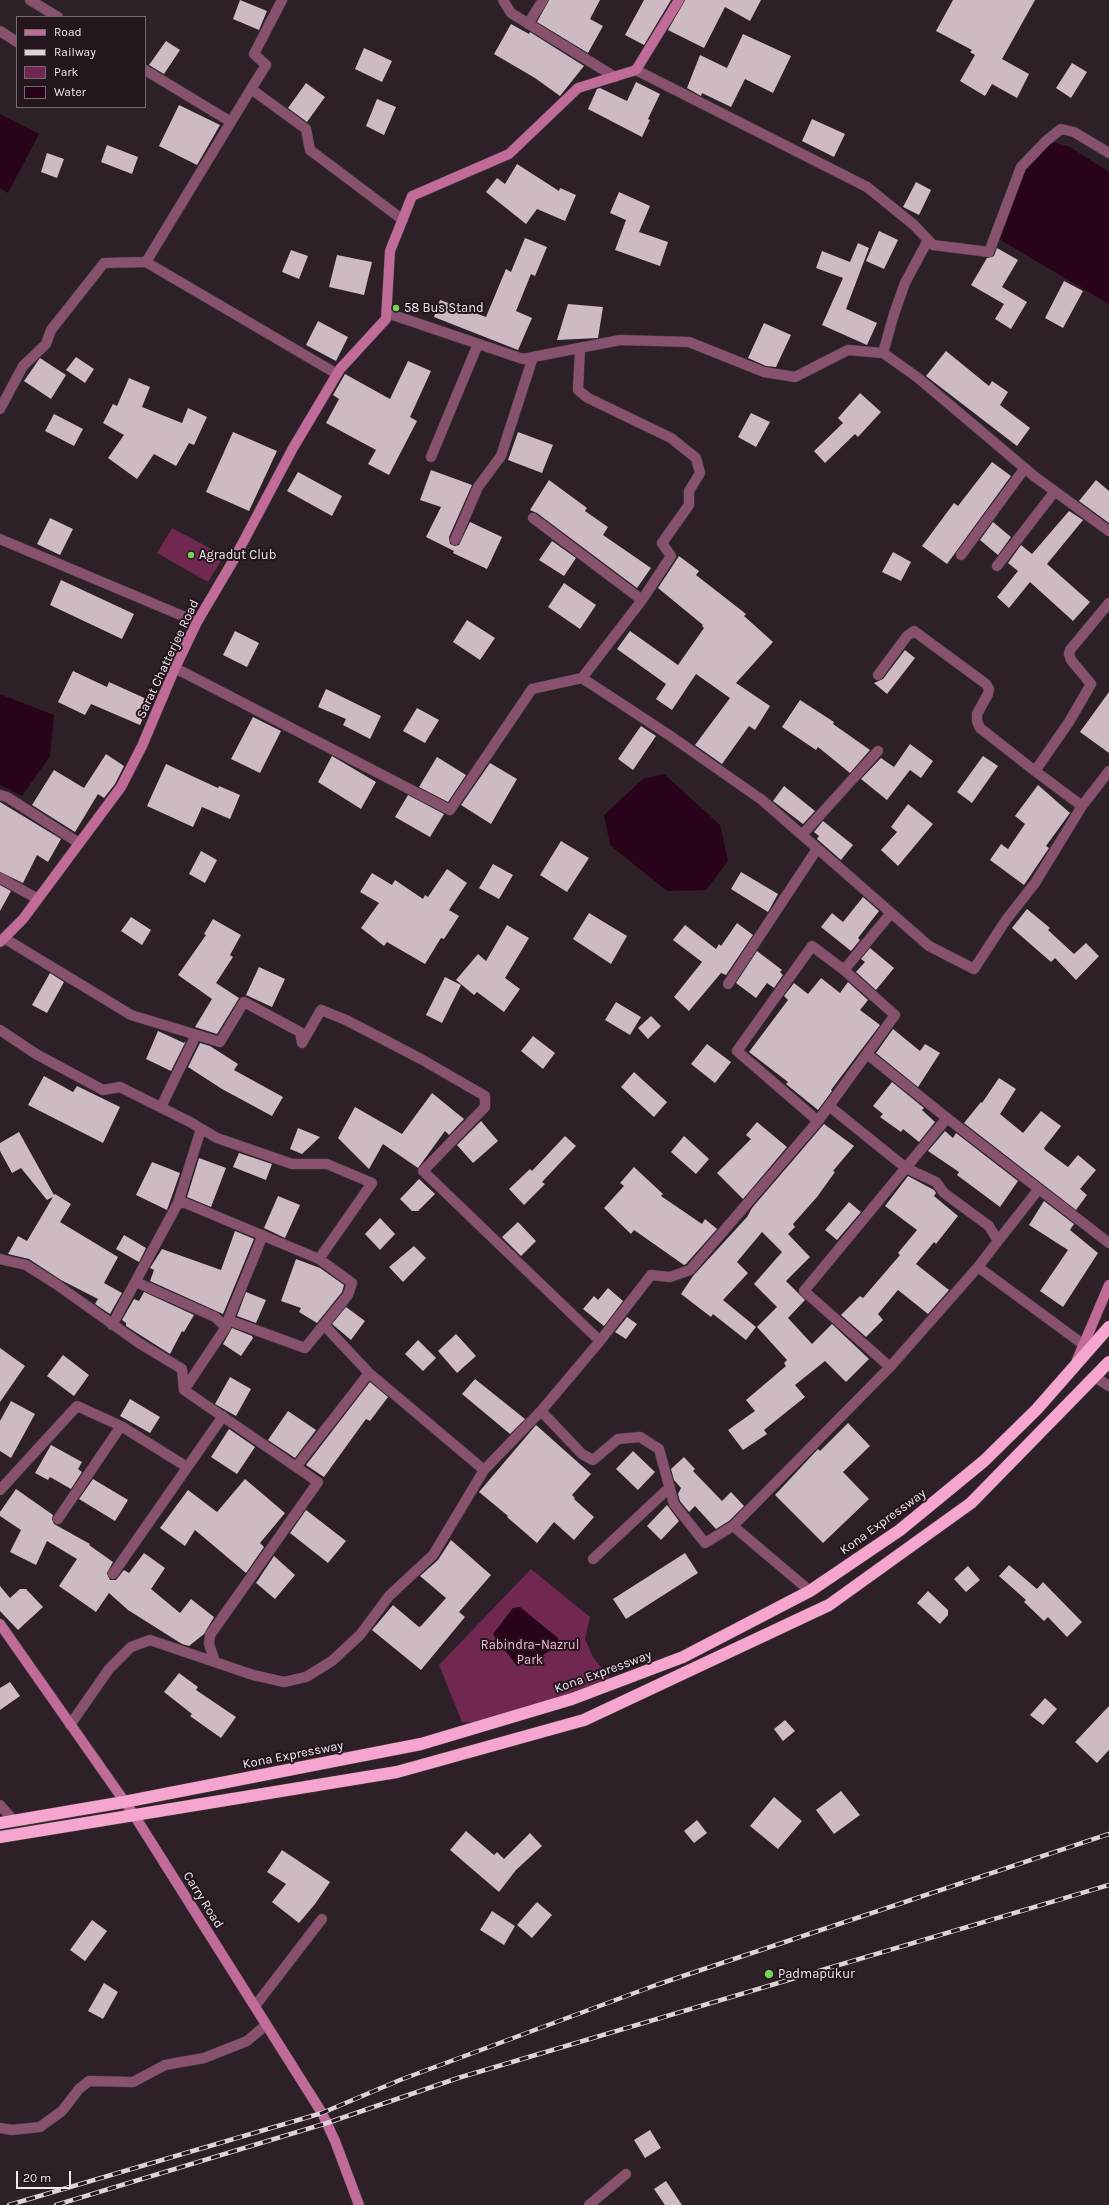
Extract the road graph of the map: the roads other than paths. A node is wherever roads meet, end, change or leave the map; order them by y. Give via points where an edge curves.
1 (30, 0) edge
2 (282, 0) edge
3 (503, 0) edge
4 (543, 0) edge
5 (679, 0) edge
6 (56, 16) edge
7 (528, 24) junction
8 (0, 31) edge
9 (16, 41) edge
10 (636, 70) junction
11 (146, 71) edge
12 (614, 77) junction
13 (251, 89) junction
14 (231, 122) junction
15 (1109, 153) edge
16 (403, 220) junction
17 (928, 240) junction
18 (146, 262) junction
19 (387, 316) junction
20 (478, 344) junction
21 (580, 348) junction
22 (883, 353) junction
23 (533, 357) junction
24 (338, 374) junction
25 (0, 409) edge
26 (431, 457) dead end
27 (1025, 468) junction
28 (1055, 491) junction
29 (533, 518) dead end
30 (1109, 531) edge
31 (0, 539) edge
32 (456, 540) dead end
33 (961, 555) dead end
34 (996, 566) dead end
35 (642, 600) junction
36 (1109, 603) edge
37 (197, 622) junction
38 (175, 668) junction
39 (878, 675) dead end
40 (582, 678) junction
41 (878, 751) dead end
42 (1109, 770) edge
43 (1035, 771) junction
44 (0, 795) edge
45 (1082, 806) junction
46 (802, 835) junction
47 (78, 843) junction
48 (817, 849) junction
49 (0, 878) edge
50 (38, 899) junction
51 (891, 913) junction
52 (2, 940) edge
53 (844, 970) junction
54 (728, 984) dead end
55 (0, 1030) edge
56 (196, 1035) junction
57 (866, 1054) junction
58 (829, 1106) junction
59 (161, 1107) junction
60 (947, 1118) junction
61 (818, 1121) junction
62 (201, 1129) junction
63 (906, 1168) junction
64 (1038, 1190) junction
65 (178, 1203) junction
66 (263, 1235) junction
67 (998, 1241) junction
68 (1109, 1243) edge
69 (0, 1259) edge
70 (319, 1259) junction
71 (978, 1267) junction
72 (136, 1282) junction
73 (1109, 1285) edge
74 (227, 1323) junction
75 (112, 1325) junction
76 (324, 1325) junction
77 (1109, 1327) edge
78 (600, 1341) junction
79 (1084, 1345) junction
80 (1109, 1362) edge
81 (1075, 1367) junction
82 (890, 1368) junction
83 (369, 1374) junction
84 (1096, 1377) junction
85 (1109, 1386) edge
86 (184, 1390) junction
87 (541, 1411) junction
88 (223, 1416) junction
89 (122, 1426) junction
90 (296, 1467) junction
91 (187, 1468) junction
92 (484, 1470) junction
93 (670, 1487) junction
94 (0, 1490) edge
95 (58, 1519) dead end
96 (733, 1526) junction
97 (592, 1559) dead end
98 (113, 1574) dead end
99 (810, 1591) junction
100 (0, 1624) edge
101 (215, 1662) junction
102 (70, 1725) junction
103 (124, 1802) junction
104 (0, 1806) edge
105 (134, 1815) junction
106 (14, 1821) junction
107 (0, 1823) edge
108 (0, 1837) edge
109 (322, 1919) dead end
110 (255, 2006) junction
111 (266, 2025) junction
112 (0, 2128) edge
113 (626, 2174) dead end
114 (359, 2205) edge
115 (589, 2205) edge

1 - 6 street
2 - 13 street via 254,54 266,65
3 - 7 street via 511,12
4 - 7 street
5 - 10 street
7 - 12 street
8 - 9 street
10 - 12 street
10 - 17 street via 867,187 914,225
11 - 14 street
12 - 16 street via 578,88 509,154 412,196
13 - 14 street
13 - 16 street via 306,129 310,150
14 - 18 street
15 - 17 street via 1074,132 1061,129 1021,167 989,252 932,245
16 - 19 street via 390,252
17 - 22 street via 905,283
18 - 24 street
18 - 25 street via 104,263 51,330 46,344 23,366
19 - 20 street
19 - 24 street, Sarat Chatterjee Road
20 - 23 street via 523,359
20 - 26 street
21 - 22 street via 620,340 689,342 764,372 795,376 848,350
21 - 23 street
21 - 35 street via 578,390 588,398 671,438 696,458 700,473 689,491 689,506 662,543 670,556
22 - 27 street via 917,377
23 - 32 street via 501,456 478,487
24 - 37 street, Sarat Chatterjee Road via 293,448 233,561
27 - 28 street
27 - 33 street
28 - 30 street
28 - 34 street
29 - 35 street
31 - 37 street
35 - 40 street
36 - 43 street via 1070,650 1071,660 1091,684 1069,722
37 - 38 street, Sarat Chatterjee Road
38 - 40 street via 450,810 532,689
38 - 47 street, Sarat Chatterjee Road via 142,746 121,787
39 - 43 street via 907,636 914,631 986,684 988,694 977,714 980,728
40 - 46 street via 762,800
41 - 46 street
42 - 45 street
43 - 45 street
44 - 47 street
45 - 51 street via 1035,883 1006,920 974,969 929,946
46 - 48 street
47 - 50 street, Sarat Chatterjee Road
48 - 51 street
48 - 54 street
49 - 50 street
50 - 52 street, Sarat Chatterjee Road
51 - 53 street
52 - 56 street via 131,1015
53 - 57 street via 895,1015
53 - 61 street via 812,946 737,1051
55 - 59 street via 36,1054 103,1090 120,1088
56 - 59 street
56 - 78 street via 220,1042 244,1002 300,1032 302,1043 321,1010 346,1020 421,1059 485,1096 485,1107 423,1171
57 - 58 street
57 - 60 street
58 - 61 street
58 - 63 street
59 - 62 street
60 - 63 street
60 - 64 street
61 - 78 street via 690,1270 670,1277 652,1275
62 - 65 street
62 - 70 street via 217,1138 292,1164 327,1164 372,1183
63 - 67 street via 936,1182 944,1193 989,1226
63 - 82 street via 804,1291
64 - 67 street
64 - 68 street
65 - 66 street via 185,1203
65 - 72 street
66 - 70 street
66 - 74 street
67 - 71 street
69 - 75 street via 26,1266 56,1284
70 - 76 street via 352,1284 348,1295
71 - 79 street
71 - 82 street
72 - 74 street
72 - 75 street
73 - 79 street
74 - 76 street via 305,1348
74 - 86 street
75 - 86 street via 182,1369
76 - 83 street
77 - 81 highway, Kona Expressway
78 - 87 street
79 - 81 street
80 - 84 highway
81 - 99 highway, Kona Expressway via 984,1462 900,1530
82 - 96 street
83 - 90 street
83 - 92 street
84 - 85 street
84 - 105 highway via 971,1503 829,1605 584,1720 397,1772
86 - 88 street
87 - 92 street
87 - 93 street via 582,1454 593,1460 618,1439 640,1437 659,1449
88 - 90 street
88 - 91 street
89 - 91 street
89 - 94 street via 77,1406
89 - 95 street
90 - 101 street via 318,1482 210,1635 209,1644
91 - 98 street
92 - 101 street via 433,1555 389,1596 360,1635 332,1661 306,1677 284,1682
93 - 96 street via 674,1504 705,1542
93 - 97 street
96 - 99 street
99 - 103 highway, Kona Expressway via 683,1657 572,1699 421,1744
100 - 102 street, Carry Road
101 - 102 street via 150,1640 131,1647 109,1669
102 - 103 street, Carry Road
103 - 105 street, Carry Road
103 - 106 highway, Kona Expressway
104 - 106 street
105 - 108 highway
105 - 110 street, Carry Road
106 - 107 highway, Kona Expressway
109 - 110 street
110 - 111 street, Carry Road
111 - 112 street via 247,2041 204,2058 165,2065 133,2082 89,2081 79,2089 62,2111 40,2127 12,2130
111 - 114 street, Carry Road via 322,2113
113 - 115 street

